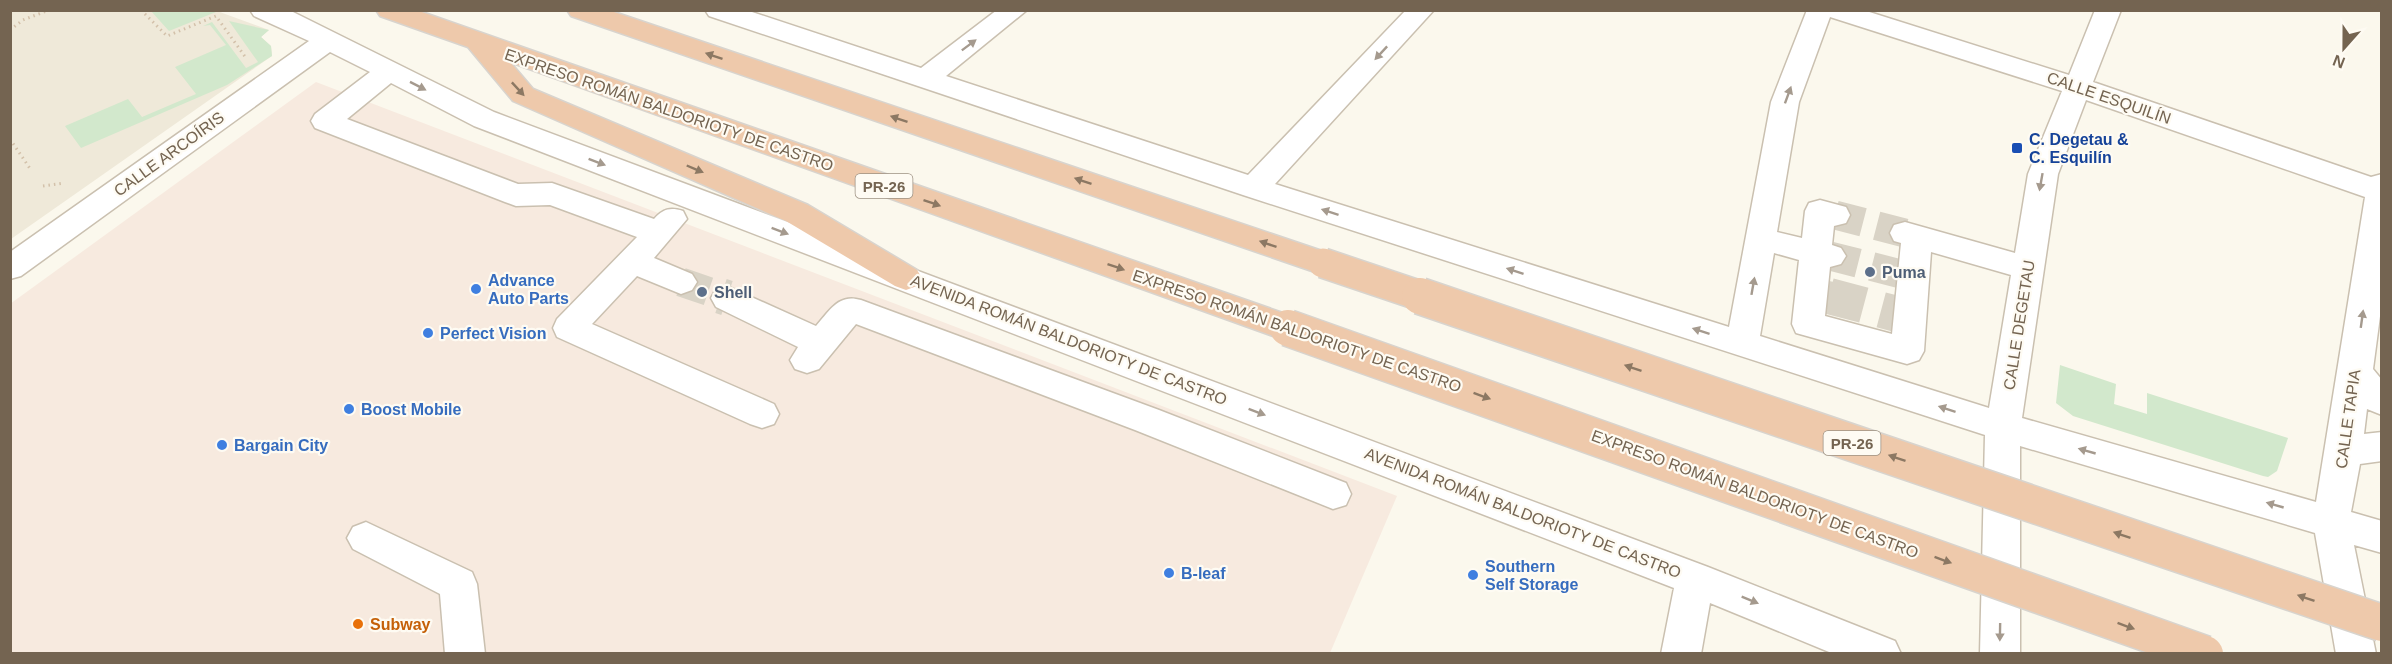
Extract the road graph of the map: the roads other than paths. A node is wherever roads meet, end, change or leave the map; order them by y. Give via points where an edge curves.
1 (263, 10) edge
2 (389, 10) edge
3 (580, 10) edge
4 (718, 10) edge
5 (1014, 10) edge
6 (1421, 10) edge
7 (1820, 10) edge
8 (1834, 10) edge
9 (2108, 10) edge
10 (328, 41) junction
11 (480, 44) junction
12 (390, 71) junction
13 (924, 79) junction
14 (2078, 87) junction
15 (1254, 188) junction
16 (2381, 189) edge
17 (692, 197) junction
18 (1835, 215) dead end
19 (659, 233) junction
20 (1761, 239) junction
21 (1822, 254) junction
22 (632, 261) junction
23 (10, 268) edge
24 (2028, 268) junction
25 (906, 279) junction
26 (681, 282) tunnel mouth
27 (727, 298) tunnel mouth
28 (1063, 338) junction
29 (1742, 344) junction
30 (2355, 369) junction
31 (1036, 378) junction
32 (2382, 401) edge
33 (762, 414) dead end
34 (2003, 427) junction
35 (2382, 446) edge
36 (2344, 451) junction
37 (1333, 494) dead end
38 (2331, 522) junction
39 (2382, 537) edge
40 (366, 538) dead end
41 (1695, 579) junction
42 (2382, 623) edge
43 (465, 654) edge
44 (1681, 654) edge
45 (1881, 654) edge
46 (2000, 654) edge
47 (2205, 654) edge
48 (2356, 654) edge

1 - 10 street, AVENIDA ROMÁN BALDORIOTY DE CASTRO
2 - 11 highway, EXPRESO ROMÁN BALDORIOTY DE CASTRO / PR-26
42 -> 3 highway, PR-26, bridge
4 - 13 street
13 -> 5 street
6 -> 15 street
20 -> 7 street via 1785,102
8 - 14 street, CALLE ESQUILÍN
9 - 14 street, CALLE DEGETAU
10 - 12 street, AVENIDA ROMÁN BALDORIOTY DE CASTRO
10 - 23 street, CALLE ARCOÍRIS
11 -> 25 highway via 523,95 797,213
11 -> 47 highway, EXPRESO ROMÁN BALDORIOTY DE CASTRO / PR-26, bridge
12 -> 17 street, AVENIDA ROMÁN BALDORIOTY DE CASTRO via 484,119
12 - 19 street via 325,121 516,195 552,194
13 - 15 street
14 - 16 street, CALLE ESQUILÍN
14 -> 24 street, CALLE DEGETAU via 2043,174
29 -> 15 street
30 -> 16 street, CALLE TAPIA
17 - 19 street
17 -> 25 street, AVENIDA ROMÁN BALDORIOTY DE CASTRO
18 - 21 street via 1820,211
19 - 22 street
20 - 21 street
29 -> 20 street
21 - 24 street via 1818,293 1808,324 1907,351 1904,315 1911,235
22 - 26 street
22 - 33 street via 569,328
24 - 34 street, CALLE DEGETAU
25 - 28 street, AVENIDA ROMÁN BALDORIOTY DE CASTRO
27 - 31 street via 814,352 850,309
28 - 31 street
28 -> 41 street, AVENIDA ROMÁN BALDORIOTY DE CASTRO
34 -> 29 street
30 - 32 street via 2365,386
30 - 36 street, CALLE TAPIA
31 - 37 street
38 -> 34 street
34 -> 46 street, CALLE DEGETAU
35 - 36 street
36 - 38 street, CALLE TAPIA
38 - 39 street
38 - 48 street, CALLE TAPIA
40 - 43 street via 458,584
41 - 44 street
41 -> 45 street, AVENIDA ROMÁN BALDORIOTY DE CASTRO

